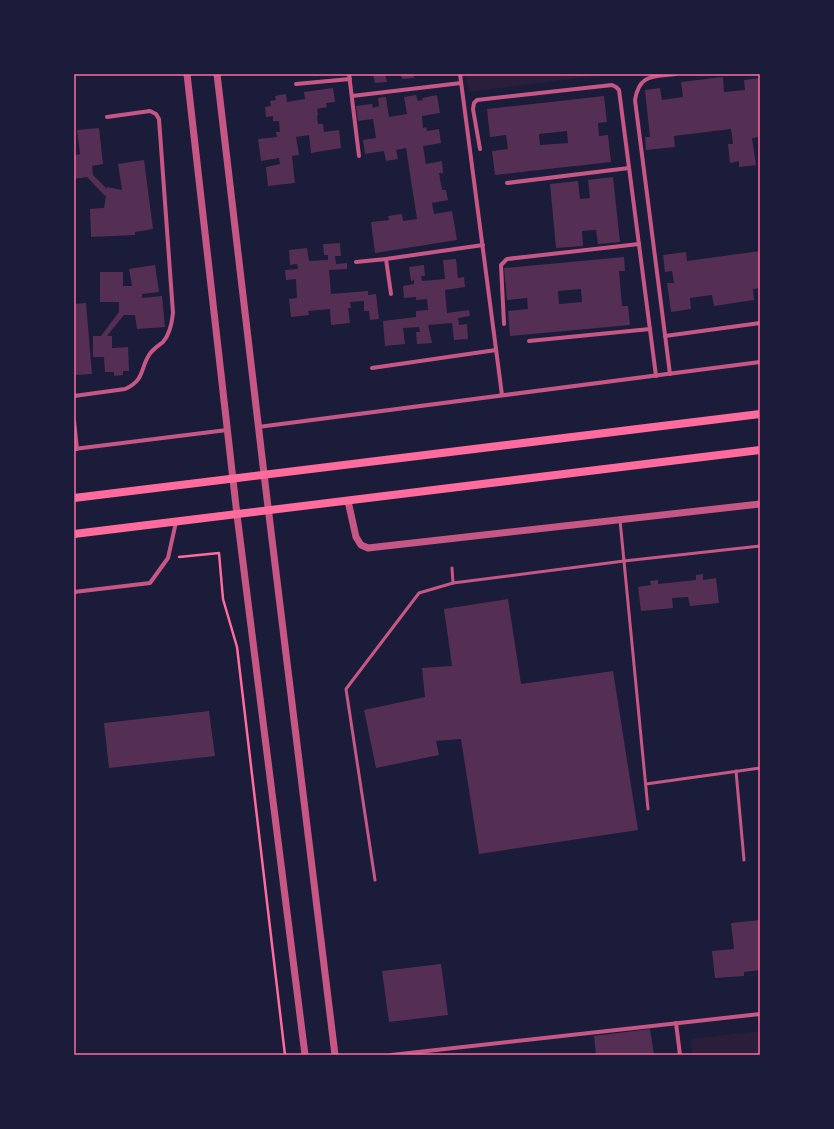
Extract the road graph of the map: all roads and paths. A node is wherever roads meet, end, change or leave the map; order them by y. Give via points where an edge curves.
1 (186, 74) edge
2 (217, 74) edge
3 (349, 74) edge
4 (460, 74) edge
5 (675, 74) edge
6 (350, 79) junction
7 (462, 83) junction
8 (296, 84) dead end
9 (352, 96) junction
10 (107, 117) dead end
11 (480, 149) dead end
12 (359, 156) dead end
13 (629, 168) junction
14 (507, 183) dead end
15 (639, 244) junction
16 (482, 245) junction
17 (386, 259) junction
18 (356, 262) dead end
19 (391, 294) dead end
20 (760, 323) edge
21 (504, 324) dead end
22 (650, 329) junction
23 (665, 336) junction
24 (529, 341) dead end
25 (496, 350) junction
26 (760, 362) edge
27 (372, 368) dead end
28 (670, 374) junction
29 (656, 376) junction
30 (502, 395) junction
31 (74, 396) edge
32 (760, 414) edge
33 (74, 421) edge
34 (258, 427) junction
35 (227, 430) junction
36 (76, 449) edge
37 (760, 450) edge
38 (264, 474) junction
39 (233, 478) junction
40 (74, 498) edge
41 (348, 500) junction
42 (760, 504) edge
43 (268, 510) junction
44 (237, 514) junction
45 (620, 520) junction
46 (176, 522) junction
47 (74, 534) edge
48 (760, 546) edge
49 (168, 558) junction
50 (624, 561) junction
51 (452, 568) dead end
52 (453, 583) junction
53 (74, 592) edge
54 (760, 768) edge
55 (736, 771) junction
56 (646, 784) junction
57 (648, 809) dead end
58 (744, 860) dead end
59 (375, 880) dead end
60 (760, 1014) edge
61 (676, 1023) junction
62 (285, 1055) edge
63 (305, 1055) edge
64 (335, 1055) edge
65 (391, 1055) edge
66 (680, 1055) edge

1 - 35 street
2 - 34 street
3 - 6 street
4 - 7 street
5 - 23 street via 646,78 636,91 635,100
6 - 8 street
6 - 9 street
7 - 9 street
7 - 16 street
9 - 12 street
10 - 31 street via 150,111 159,119 173,313 171,328 164,341 152,350 143,372 132,386
11 - 13 street via 473,108 477,100 612,85 619,90
13 - 14 street
13 - 15 street
15 - 21 street via 507,259 501,265
15 - 22 street
16 - 17 street
16 - 25 street
17 - 18 street
17 - 19 street
20 - 23 street
22 - 24 street
22 - 29 street
23 - 28 street
25 - 27 street
25 - 30 street
26 - 28 street
28 - 29 street
29 - 30 street
30 - 34 street
32 - 38 main road
33 - 36 street
34 - 38 street
35 - 36 street
35 - 39 street
37 - 41 main road
38 - 39 main road
38 - 43 street
39 - 40 main road
39 - 44 street
41 - 43 main road
41 - 45 street via 356,537 368,548
42 - 45 street
43 - 44 main road
43 - 64 street
44 - 46 main road
44 - 63 street
45 - 50 lane
46 - 47 main road
46 - 49 street
48 - 50 lane
49 - 53 street via 150,583
49 - 62 path via 219,552 223,599 237,647
50 - 52 lane
50 - 56 lane
51 - 52 lane
52 - 59 lane via 419,593 346,689
54 - 55 lane
55 - 56 lane
55 - 58 lane
56 - 57 lane
60 - 61 street
61 - 65 street
61 - 66 street

